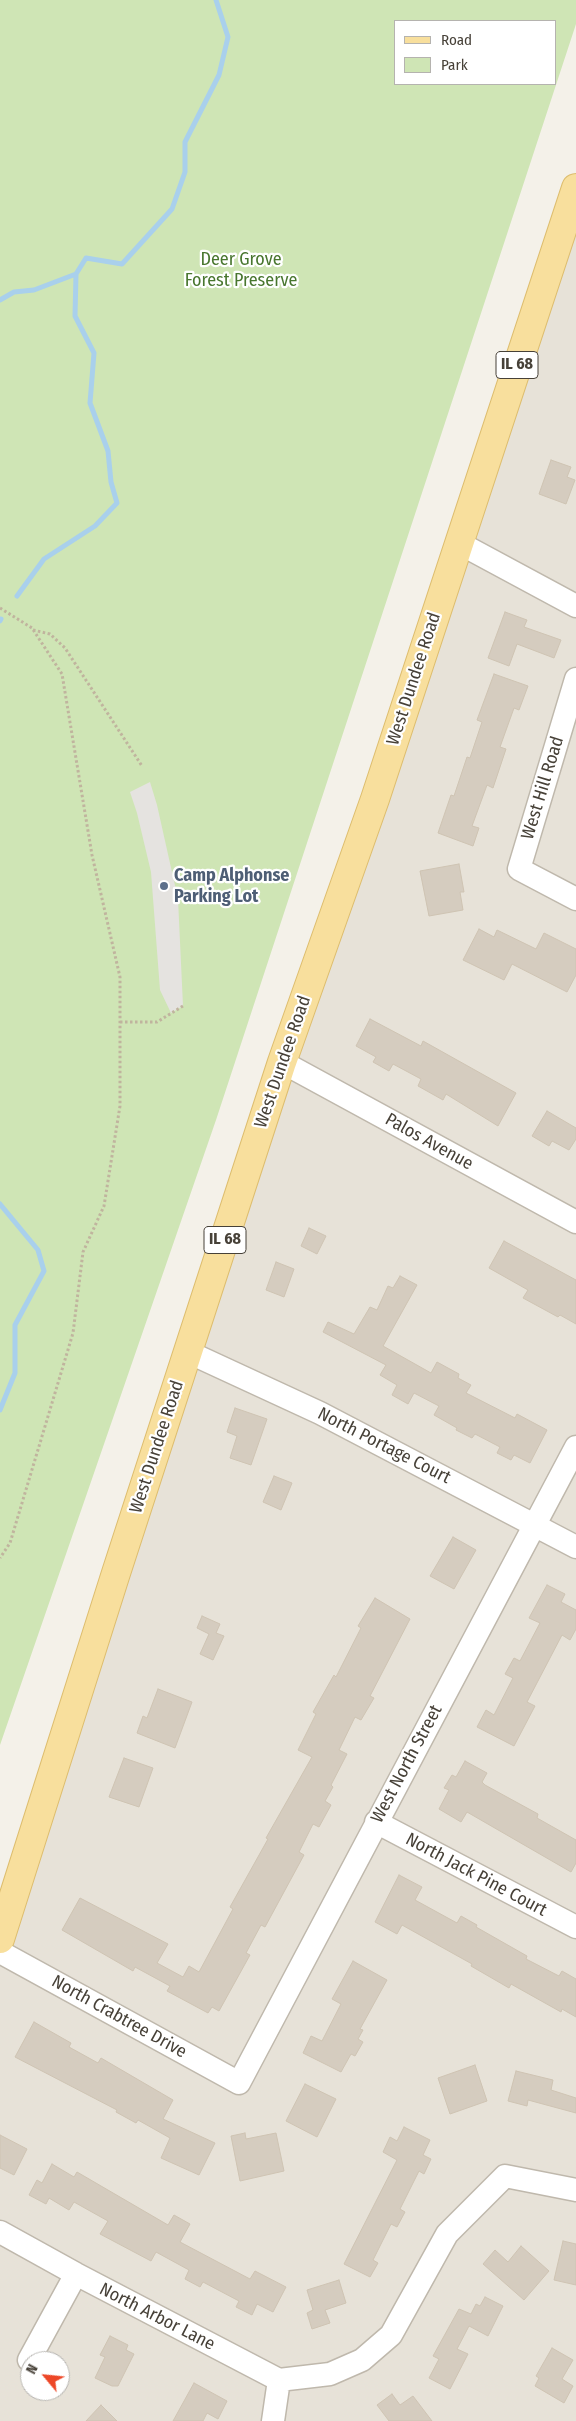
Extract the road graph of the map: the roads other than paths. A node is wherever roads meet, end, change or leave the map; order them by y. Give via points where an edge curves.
1 (576, 188) edge
2 (459, 543) junction
3 (576, 606) edge
4 (576, 679) edge
5 (576, 899) edge
6 (282, 1062) junction
7 (576, 1222) edge
8 (188, 1352) junction
9 (576, 1447) edge
10 (534, 1524) junction
11 (576, 1547) edge
12 (376, 1822) junction
13 (576, 1927) edge
14 (0, 1939) edge
15 (0, 1952) edge
16 (239, 2082) joint
17 (576, 2190) edge
18 (0, 2232) edge
19 (76, 2274) junction
20 (34, 2351) edge
21 (279, 2380) junction
22 (273, 2421) edge

1 - 2 main road, West Dundee Road / IL 68
2 - 3 street
2 - 6 main road, West Dundee Road / IL 68 via 375,799
4 - 5 street, West Hill Road via 518,869
6 - 7 street, Palos Avenue
6 - 8 main road, West Dundee Road / IL 68
8 - 10 street, North Portage Court via 320,1413
8 - 14 main road, West Dundee Road / IL 68
9 - 10 street, West North Street
10 - 11 street, North Portage Court
10 - 12 street, West North Street
12 - 13 street, North Jack Pine Court
12 - 16 street, West North Street
15 - 16 street, North Crabtree Drive
17 - 21 street via 505,2176 447,2234 391,2335 362,2360 330,2374
18 - 19 street, North Arbor Lane
19 - 20 street
19 - 21 street, North Arbor Lane
21 - 22 street

